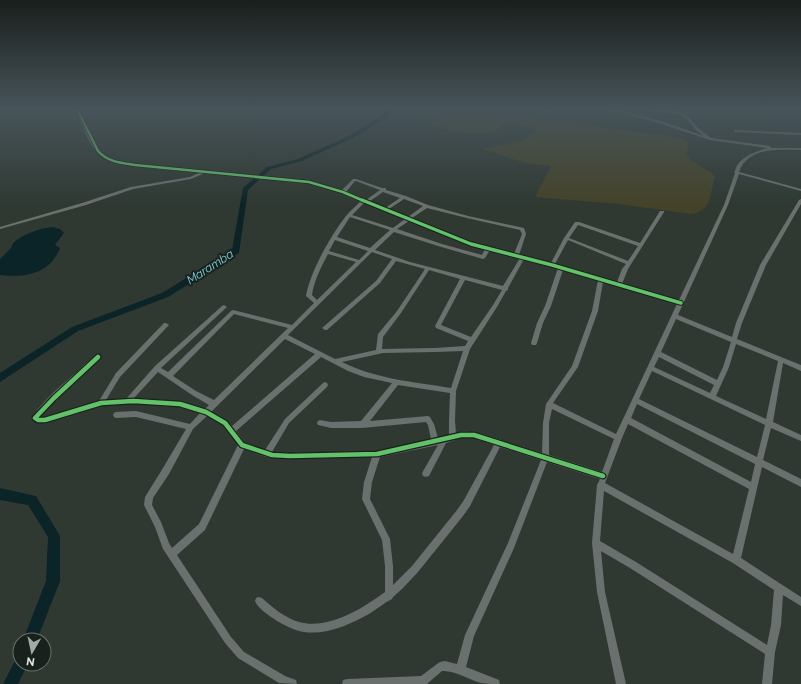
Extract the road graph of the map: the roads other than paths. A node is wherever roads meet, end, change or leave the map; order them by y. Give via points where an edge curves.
1 (91, 141) edge
2 (723, 141) edge
3 (773, 148) junction
4 (801, 149) edge
5 (206, 171) junction
6 (736, 172) junction
7 (384, 190) junction
8 (801, 190) edge
9 (343, 192) junction
10 (404, 197) junction
11 (801, 200) edge
12 (365, 202) junction
13 (426, 206) junction
14 (385, 210) junction
15 (662, 212) dead end
16 (348, 215) junction
17 (408, 219) junction
18 (0, 228) edge
19 (393, 230) junction
20 (335, 238) junction
21 (566, 238) junction
22 (641, 245) junction
23 (488, 249) junction
24 (371, 251) junction
25 (327, 252) junction
26 (516, 256) junction
27 (523, 257) junction
28 (395, 259) junction
29 (360, 262) junction
30 (629, 263) junction
31 (552, 265) junction
32 (561, 267) junction
33 (428, 268) junction
34 (463, 278) junction
35 (601, 280) junction
36 (619, 284) junction
37 (506, 289) junction
38 (318, 303) junction
39 (680, 303) junction
40 (224, 308) dead end
41 (674, 316) junction
42 (166, 325) dead end
43 (293, 327) junction
44 (325, 328) dead end
45 (284, 336) junction
46 (471, 340) junction
47 (733, 340) junction
48 (534, 343) dead end
49 (467, 348) junction
50 (379, 351) junction
51 (657, 353) junction
52 (320, 354) junction
53 (98, 358) dead end
54 (781, 360) junction
55 (336, 361) junction
56 (157, 368) junction
57 (651, 368) junction
58 (801, 368) edge
59 (169, 376) junction
60 (397, 382) junction
61 (717, 383) junction
62 (325, 385) dead end
63 (453, 391) junction
64 (712, 397) junction
65 (636, 400) junction
66 (128, 401) junction
67 (101, 403) junction
68 (214, 404) junction
69 (549, 404) junction
70 (206, 412) junction
71 (116, 415) dead end
72 (627, 420) junction
73 (769, 422) junction
74 (320, 423) dead end
75 (362, 425) junction
76 (191, 427) junction
77 (231, 431) junction
78 (453, 436) junction
79 (618, 438) junction
80 (801, 438) edge
81 (444, 440) junction
82 (435, 442) junction
83 (499, 442) junction
84 (242, 445) junction
85 (266, 454) junction
86 (377, 454) junction
87 (545, 458) junction
88 (759, 462) junction
89 (426, 473) dead end
90 (603, 476) junction
91 (801, 483) edge
92 (601, 484) junction
93 (753, 487) junction
94 (596, 543) junction
95 (171, 554) junction
96 (736, 560) junction
97 (779, 588) junction
98 (389, 596) junction
99 (259, 601) dead end
100 (801, 602) edge
101 (770, 652) junction
102 (460, 670) junction
103 (292, 684) edge
104 (347, 684) edge
105 (495, 684) edge
106 (621, 684) edge
107 (767, 684) edge

1 - 5 street via 94,148 107,159 135,165
2 - 3 street
3 - 4 street
3 - 6 street via 752,154 740,164
5 - 9 street via 309,182
5 - 18 street via 191,178 132,188
6 - 8 street
6 - 39 street via 729,196
7 - 9 street via 354,180
7 - 10 street
7 - 12 street
9 - 12 street
10 - 13 street
10 - 14 street
11 - 47 street via 763,266
12 - 14 street
12 - 16 street
13 - 17 street
13 - 26 street via 522,229 524,234
14 - 17 street
15 - 22 street
16 - 19 street
16 - 20 street
17 - 19 street
17 - 23 street
19 - 23 street via 483,257
19 - 24 street
20 - 24 street
20 - 25 street
21 - 22 street via 577,222
21 - 30 street
21 - 31 street
22 - 30 street
23 - 26 street
24 - 28 street
24 - 29 street
25 - 29 street
25 - 38 street via 309,294 310,298
26 - 27 street
27 - 31 street
27 - 37 street
28 - 33 street
28 - 44 street via 378,282
29 - 38 street
30 - 36 street
31 - 32 street
32 - 35 street
32 - 48 street
33 - 34 street
33 - 50 street via 380,336
34 - 37 street
34 - 46 street via 438,326
35 - 36 street
35 - 69 street via 595,311 575,367
36 - 39 street
37 - 46 street
38 - 43 street
39 - 41 street
40 - 56 street
41 - 47 street
41 - 51 street
42 - 67 street via 118,376
43 - 45 street
43 - 59 street via 233,312
45 - 52 street
45 - 68 street
46 - 49 street
47 - 54 street
47 - 61 street via 726,366
49 - 50 street
49 - 63 street
50 - 55 street
51 - 57 street
51 - 61 street
52 - 55 street
52 - 77 street
53 - 67 street via 35,418 45,420
54 - 58 street
54 - 73 street
55 - 60 street via 356,371
56 - 59 street
56 - 66 street
57 - 64 street
57 - 65 street
59 - 68 street
60 - 63 street
60 - 75 street
61 - 64 street
62 - 85 street via 287,421
63 - 78 street
64 - 73 street
65 - 72 street
65 - 88 street
66 - 67 street
66 - 70 street via 180,404
68 - 70 street
69 - 79 street
69 - 87 street
70 - 76 street
70 - 77 street via 224,423
71 - 76 street via 136,414
72 - 79 street
72 - 93 street
73 - 80 street
73 - 88 street
74 - 75 street
75 - 82 street via 428,419
76 - 95 street via 148,501
77 - 84 street
78 - 81 street
78 - 83 street via 474,435
79 - 90 street
81 - 82 street
81 - 89 street
82 - 86 street
83 - 87 street
83 - 98 street via 460,514
84 - 85 street
84 - 95 street via 205,523
85 - 86 street
86 - 98 street via 368,482 366,499 386,539
87 - 90 street
87 - 102 street via 511,545 470,635
88 - 91 street
88 - 93 street
90 - 92 street
92 - 94 street
92 - 96 street
93 - 96 street
94 - 101 street
94 - 106 street via 602,592
95 - 103 street via 217,626 241,655
96 - 97 street
97 - 100 street
97 - 101 street via 776,625
98 - 99 street via 357,616 329,626 310,628 291,624
101 - 107 street
102 - 104 street via 440,667 419,682
102 - 105 street

